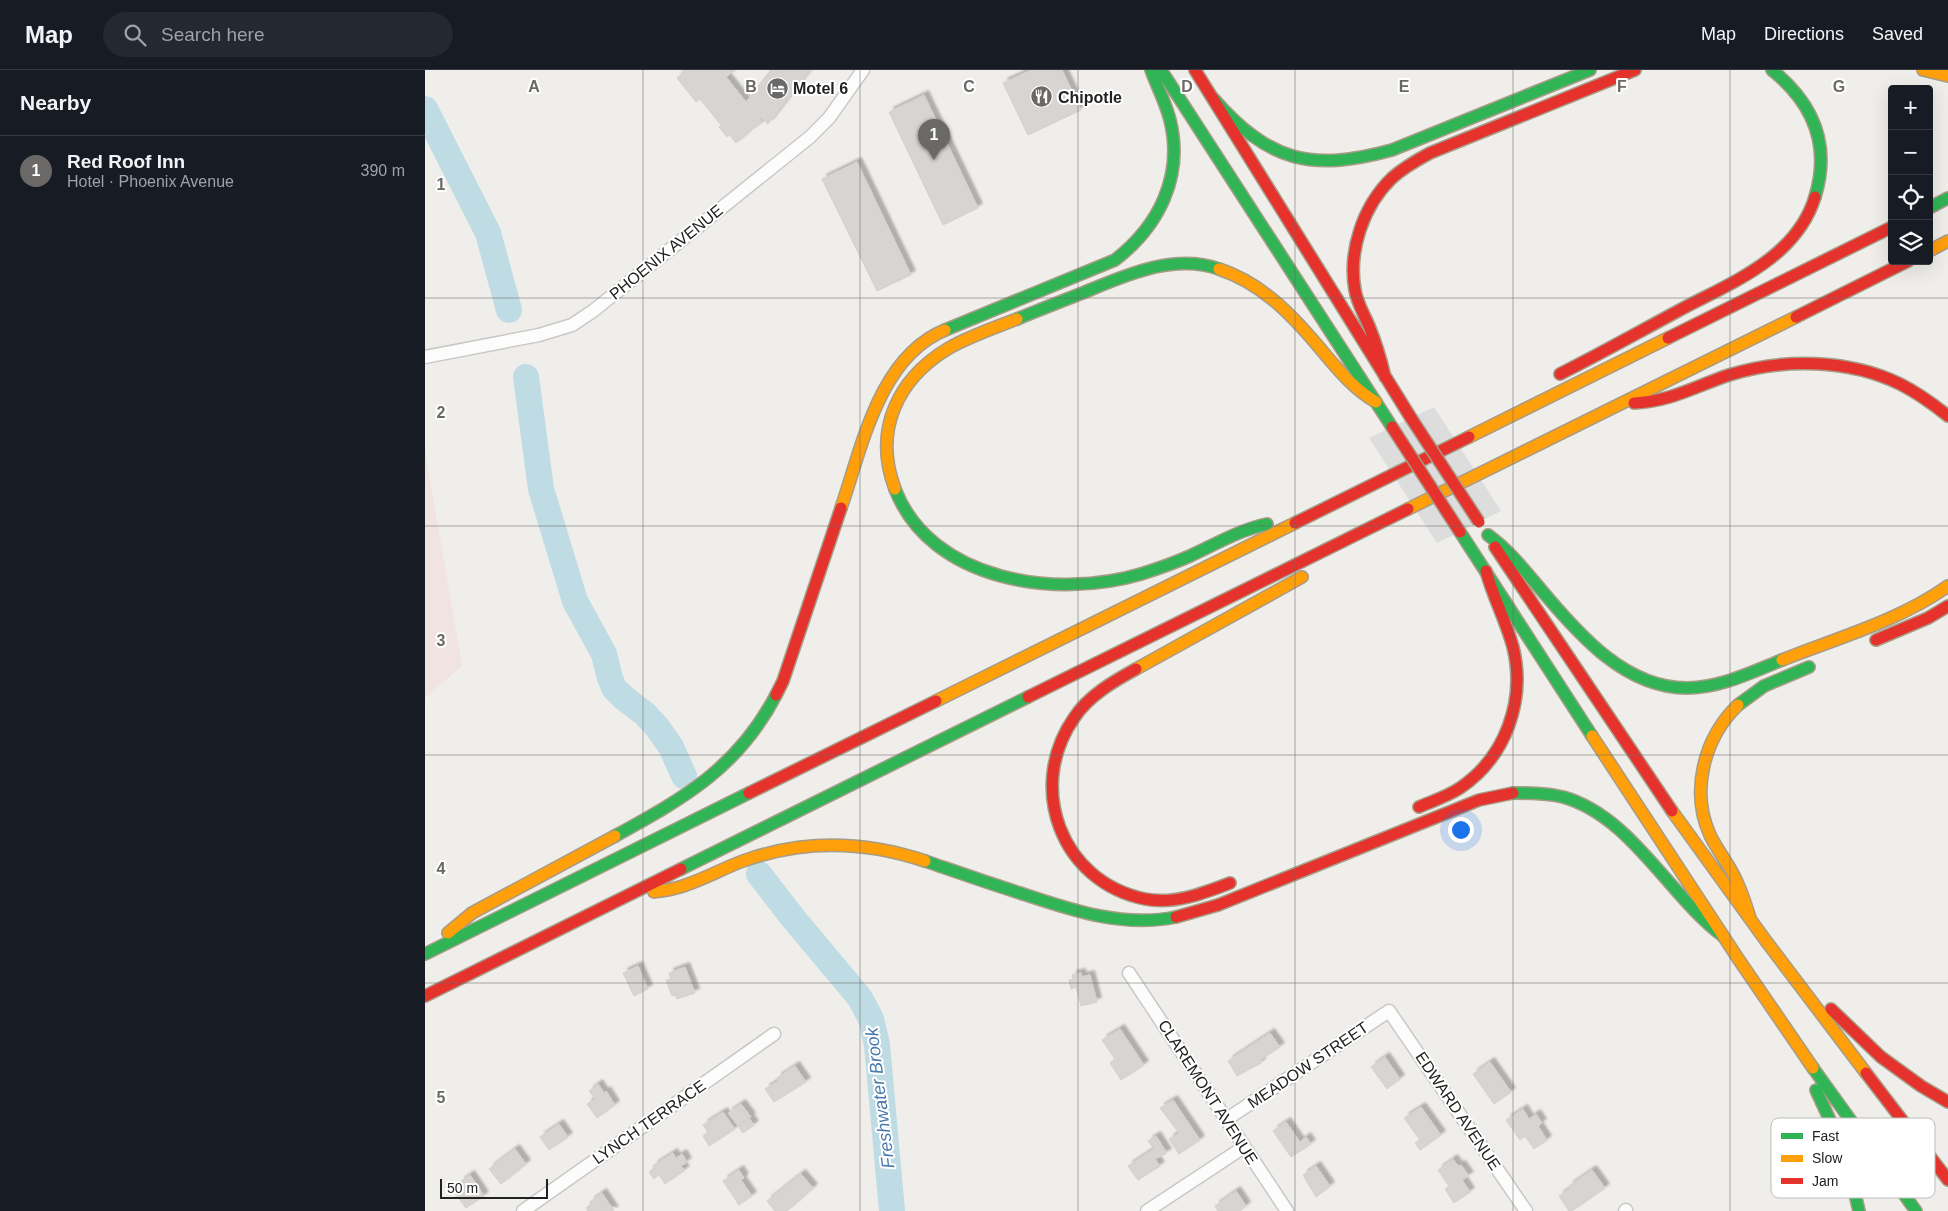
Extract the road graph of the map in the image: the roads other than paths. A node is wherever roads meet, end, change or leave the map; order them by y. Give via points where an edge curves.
1 (863, 70) edge
2 (1151, 70) edge
3 (1161, 70) edge
4 (1195, 70) edge
5 (1590, 70) edge
6 (1635, 70) edge
7 (1772, 70) edge
8 (1923, 70) edge
9 (1948, 76) edge
10 (1213, 98) junction
11 (1948, 198) edge
12 (1933, 206) edge
13 (1888, 229) edge
14 (1948, 241) edge
15 (1933, 249) edge
16 (1900, 265) edge
17 (425, 357) edge
18 (1385, 376) junction
19 (1552, 378) dead end
20 (1540, 388) dead end
21 (1375, 402) junction
22 (1623, 402) junction
23 (1515, 413) junction
24 (1948, 416) edge
25 (1298, 522) junction
26 (1487, 535) junction
27 (1340, 543) junction
28 (1486, 571) junction
29 (1948, 586) edge
30 (1948, 606) edge
31 (1864, 644) dead end
32 (1818, 663) dead end
33 (1405, 812) dead end
34 (1242, 879) dead end
35 (633, 893) junction
36 (1750, 918) junction
37 (1723, 936) junction
38 (429, 952) edge
39 (1129, 972) dead end
40 (1799, 985) junction
41 (425, 996) edge
42 (1389, 1011) joint
43 (774, 1034) dead end
44 (1801, 1051) junction
45 (1948, 1102) edge
46 (1829, 1118) edge
47 (1849, 1118) edge
48 (1901, 1118) edge
49 (1227, 1119) junction
50 (1244, 1147) junction
51 (1935, 1163) edge
52 (1948, 1180) edge
53 (1856, 1198) edge
54 (1907, 1198) edge
55 (523, 1211) edge
56 (1147, 1211) edge
57 (1287, 1211) edge
58 (1526, 1211) edge
59 (1859, 1211) edge
60 (1916, 1211) edge

1 - 17 street, PHOENIX AVENUE via 833,112 809,137 572,325 539,335
2 - 38 main road via 1169,116 1174,151 1168,191 1152,224 1132,247 1115,260 938,333 915,348 895,370 873,414 783,681 765,716 745,744 695,790 472,913
3 - 21 main road
4 - 10 main road
5 - 10 main road via 1392,150 1340,162 1305,160 1271,148 1238,126
6 - 18 main road via 1430,153 1401,170 1383,187 1364,221 1356,248 1354,273 1357,298
7 - 19 main road via 1807,109 1821,149 1816,194 1799,230 1777,253 1747,273
8 - 9 main road
10 - 18 main road
11 - 12 main road
13 - 23 main road
14 - 15 main road
16 - 22 main road
18 - 26 main road, bridge
20 - 23 main road
21 - 25 main road via 1352,386 1296,321 1253,283 1219,267 1177,263 1157,265 1129,274 948,348 913,377 897,400 889,420 888,468 895,491 910,517 955,557 1006,577 1056,585 1112,581 1178,561 1255,527
21 - 28 main road, bridge
22 - 24 main road via 1660,401 1753,369 1806,363 1850,368 1883,378 1924,397
22 - 27 main road
23 - 25 main road
25 - 38 main road
26 - 29 main road via 1516,558 1573,625 1605,656 1631,675 1669,688 1700,688 1742,677 1907,610
26 - 36 main road via 1631,751
27 - 34 main road via 1309,574 1104,689 1073,718 1057,749 1050,781 1055,817 1071,850 1098,879 1131,896 1165,900 1200,894
27 - 35 main road
28 - 33 main road via 1516,660 1518,687 1514,716 1497,751 1471,780 1449,794
28 - 37 main road
30 - 31 main road via 1928,618
32 - 36 main road via 1764,686 1740,703 1715,735 1702,767 1700,797 1704,821 1737,882
35 - 37 main road via 677,888 777,850 837,844 873,847 907,855 1087,915 1156,921 1218,905 1479,800 1510,792 1538,791 1580,803 1606,820 1642,853 1701,918
35 - 41 main road
36 - 40 main road
37 - 44 main road
39 - 49 street, CLAREMONT AVENUE
40 - 45 main road via 1828,1006 1881,1057
40 - 48 main road
42 - 49 street, MEADOW STREET
42 - 58 street, EDWARD AVENUE
43 - 55 street, LYNCH TERRACE
44 - 46 main road
44 - 47 main road
49 - 50 street, CLAREMONT AVENUE
50 - 56 street
50 - 57 street, CLAREMONT AVENUE
51 - 52 main road
53 - 59 main road
54 - 60 main road

